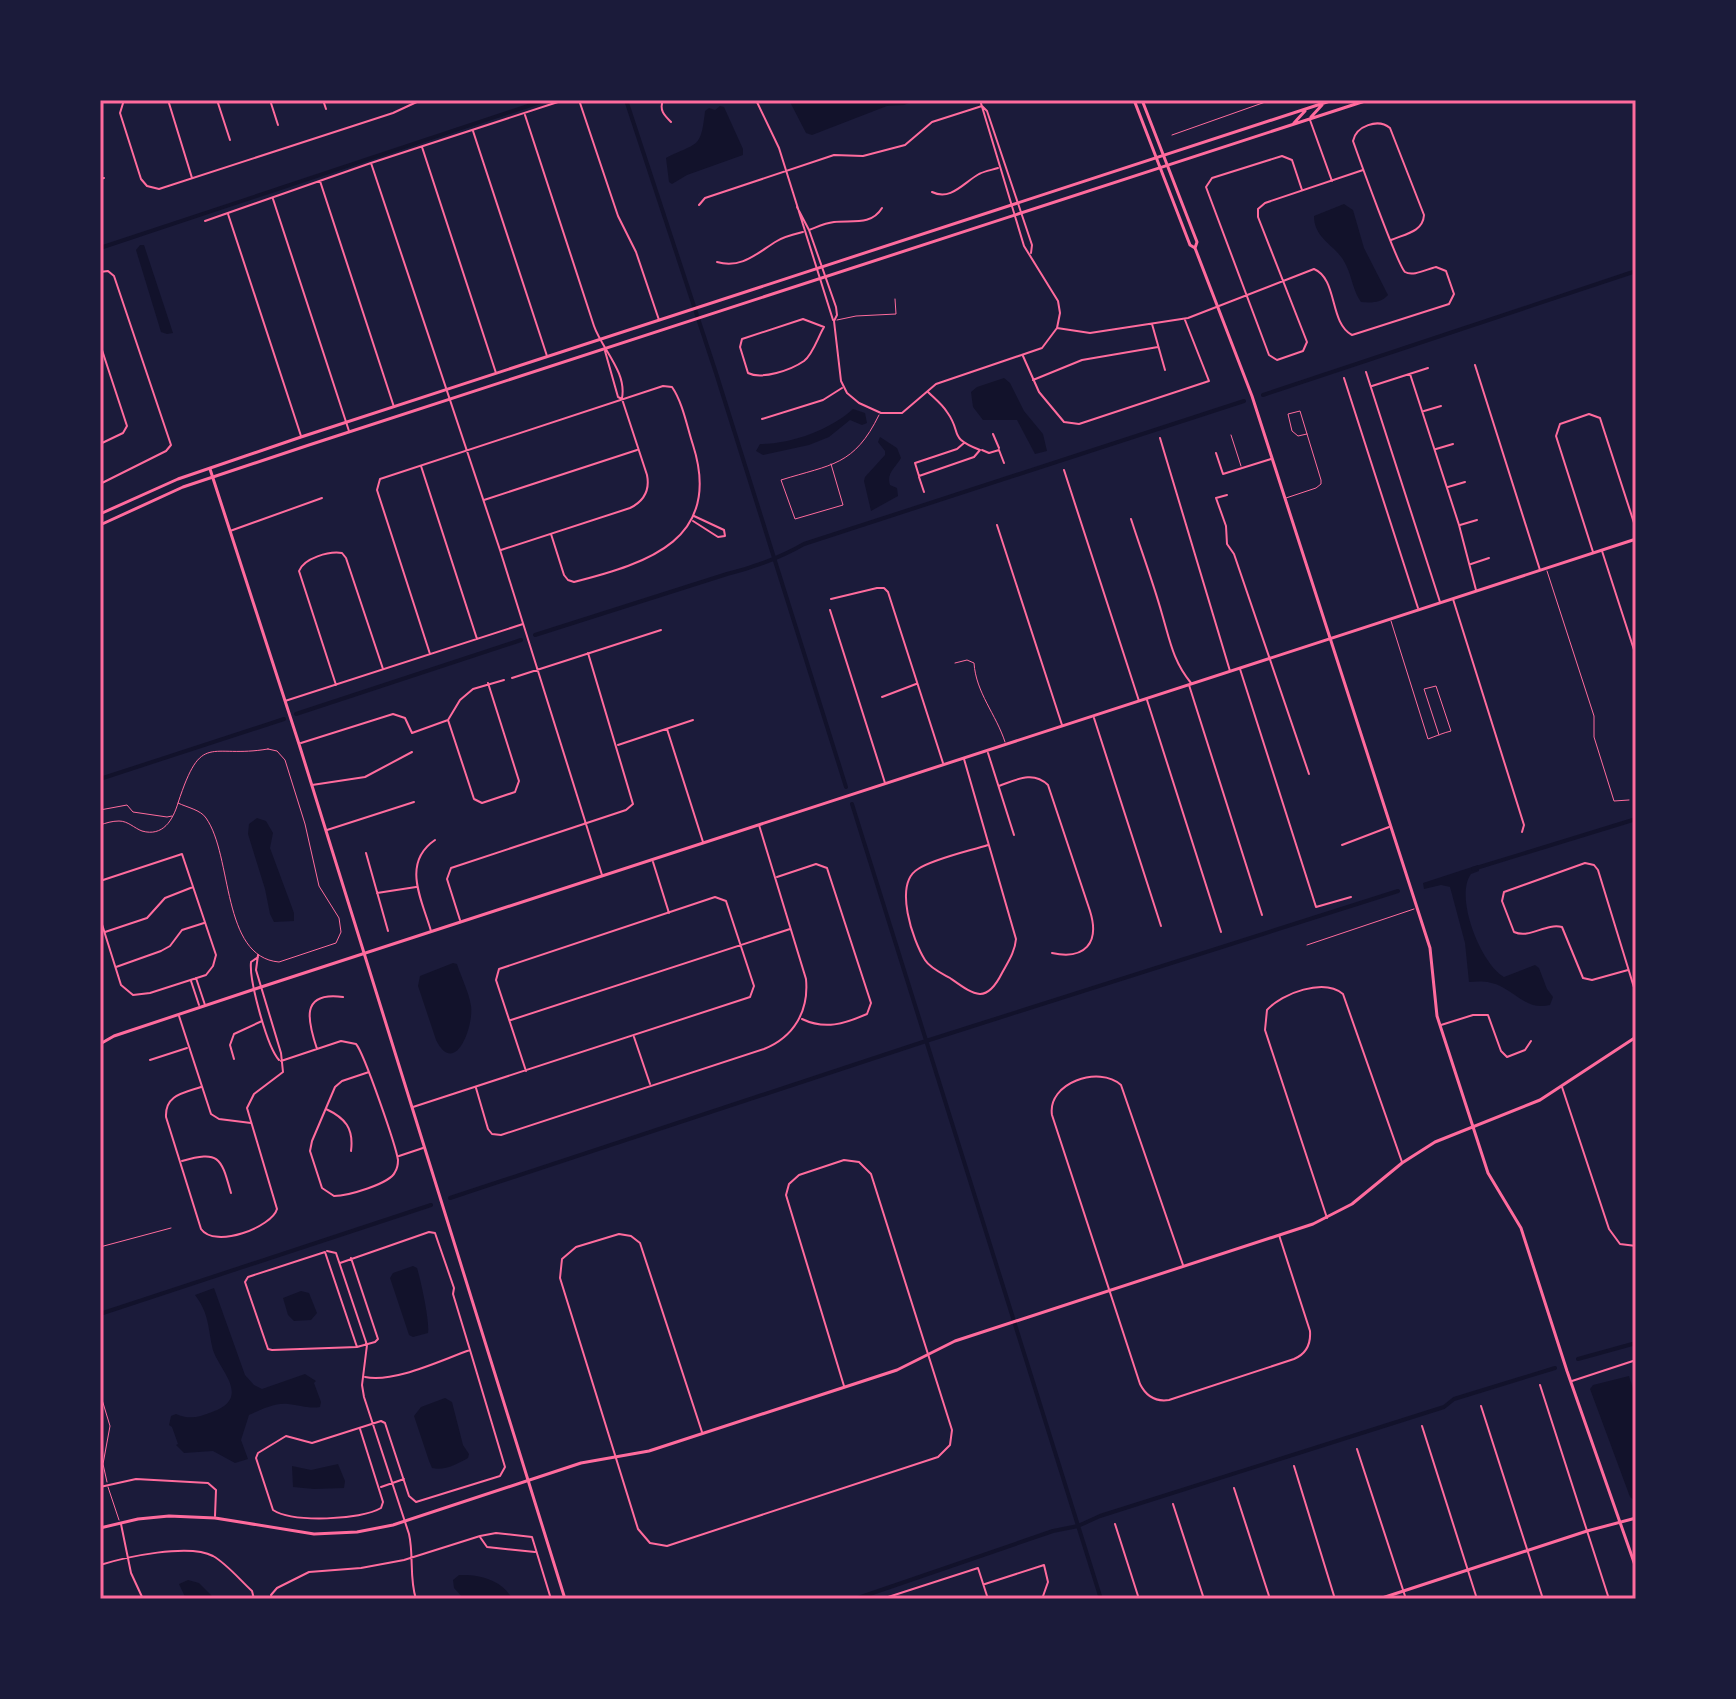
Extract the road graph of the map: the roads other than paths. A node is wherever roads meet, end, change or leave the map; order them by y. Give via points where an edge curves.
1 (124, 100) edge
2 (168, 100) edge
3 (217, 100) edge
4 (270, 100) edge
5 (323, 100) edge
6 (421, 100) edge
7 (564, 100) edge
8 (579, 100) edge
9 (663, 100) edge
10 (756, 100) edge
11 (980, 100) edge
12 (1134, 100) edge
13 (1142, 100) edge
14 (1271, 100) edge
15 (1368, 100) edge
16 (1331, 101) edge
17 (982, 106) junction
18 (1306, 106) junction
19 (326, 109) dead end
20 (524, 113) junction
21 (1310, 119) junction
22 (671, 122) dead end
23 (278, 125) dead end
24 (1287, 127) junction
25 (473, 129) junction
26 (1172, 135) dead end
27 (230, 140) dead end
28 (422, 146) junction
29 (1164, 156) junction
30 (1157, 158) junction
31 (371, 163) junction
32 (1002, 166) junction
33 (1168, 167) junction
34 (1161, 169) junction
35 (1364, 170) junction
36 (786, 171) junction
37 (192, 178) junction
38 (320, 180) junction
39 (1332, 181) junction
40 (1302, 190) junction
41 (932, 192) dead end
42 (272, 198) junction
43 (1018, 203) junction
44 (699, 205) dead end
45 (1011, 205) junction
46 (797, 207) junction
47 (882, 208) dead end
48 (1022, 212) junction
49 (228, 213) junction
50 (1014, 214) junction
51 (205, 221) dead end
52 (809, 230) junction
53 (804, 232) junction
54 (1391, 240) junction
55 (1195, 248) junction
56 (1031, 254) junction
57 (717, 262) dead end
58 (822, 267) junction
59 (816, 269) junction
60 (100, 272) edge
61 (826, 277) junction
62 (818, 279) junction
63 (1283, 281) junction
64 (1246, 296) junction
65 (895, 299) dead end
66 (1218, 307) junction
67 (1185, 319) junction
68 (659, 320) junction
69 (834, 321) junction
70 (1151, 323) junction
71 (824, 327) junction
72 (1057, 328) junction
73 (599, 340) junction
74 (100, 344) edge
75 (1158, 347) junction
76 (605, 348) junction
77 (1023, 356) junction
78 (547, 357) junction
79 (1475, 365) dead end
80 (1428, 368) dead end
81 (1165, 370) dead end
82 (1366, 372) dead end
83 (496, 373) junction
84 (1410, 374) junction
85 (1344, 378) dead end
86 (1033, 380) junction
87 (1371, 386) junction
88 (843, 387) junction
89 (446, 390) junction
90 (927, 391) junction
91 (449, 398) junction
92 (622, 399) junction
93 (1441, 406) dead end
94 (394, 407) junction
95 (1423, 412) junction
96 (881, 413) junction
97 (762, 419) dead end
98 (346, 423) junction
99 (349, 431) junction
100 (993, 434) dead end
101 (1307, 434) junction
102 (1231, 435) dead end
103 (301, 437) junction
104 (1160, 438) dead end
105 (964, 443) junction
106 (100, 444) edge
107 (1453, 444) dead end
108 (467, 450) junction
109 (639, 450) junction
110 (980, 450) junction
111 (999, 450) junction
112 (1435, 450) junction
113 (1216, 453) dead end
114 (1272, 458) junction
115 (1004, 463) dead end
116 (831, 464) junction
117 (420, 465) junction
118 (1242, 468) junction
119 (210, 469) junction
120 (1064, 470) dead end
121 (919, 476) junction
122 (212, 477) junction
123 (1465, 482) dead end
124 (100, 484) edge
125 (1447, 488) junction
126 (924, 492) dead end
127 (1227, 495) dead end
128 (322, 498) dead end
129 (1285, 499) junction
130 (484, 500) junction
131 (100, 514) edge
132 (694, 516) junction
133 (1131, 519) dead end
134 (1477, 520) dead end
135 (692, 521) junction
136 (100, 525) edge
137 (997, 525) dead end
138 (1459, 525) junction
139 (1636, 529) edge
140 (230, 531) junction
141 (551, 534) junction
142 (1636, 539) edge
143 (500, 550) junction
144 (1601, 550) junction
145 (1594, 553) junction
146 (1489, 558) dead end
147 (1470, 564) junction
148 (1546, 568) junction
149 (1540, 570) junction
150 (1476, 590) junction
151 (1453, 598) junction
152 (831, 599) dead end
153 (1440, 602) junction
154 (1418, 609) junction
155 (830, 610) dead end
156 (1390, 618) junction
157 (524, 623) junction
158 (661, 630) dead end
159 (477, 639) junction
160 (1330, 639) junction
161 (588, 653) junction
162 (430, 654) junction
163 (1636, 656) edge
164 (1269, 659) junction
165 (955, 663) dead end
166 (1240, 668) junction
167 (383, 669) junction
168 (538, 670) junction
169 (1230, 671) junction
170 (512, 678) dead end
171 (504, 680) dead end
172 (488, 683) junction
173 (918, 684) junction
174 (1190, 684) junction
175 (336, 685) junction
176 (882, 697) dead end
177 (1147, 699) junction
178 (285, 701) junction
179 (1139, 701) junction
180 (1093, 716) junction
181 (448, 720) junction
182 (693, 720) dead end
183 (1062, 726) junction
184 (667, 729) junction
185 (1439, 735) junction
186 (299, 744) junction
187 (617, 745) junction
188 (1005, 745) junction
189 (987, 751) junction
190 (412, 752) dead end
191 (964, 758) junction
192 (944, 765) junction
193 (1309, 774) dead end
194 (885, 784) junction
195 (312, 785) junction
196 (999, 786) junction
197 (1629, 800) dead end
198 (414, 802) dead end
199 (178, 803) junction
200 (100, 810) edge
201 (174, 815) junction
202 (586, 823) junction
203 (100, 825) edge
204 (759, 825) junction
205 (1390, 827) junction
206 (326, 831) junction
207 (1522, 832) dead end
208 (1014, 835) dead end
209 (435, 840) dead end
210 (703, 843) junction
211 (988, 845) junction
212 (1342, 845) dead end
213 (366, 853) dead end
214 (652, 860) junction
215 (602, 876) junction
216 (775, 878) junction
217 (100, 881) edge
218 (194, 887) junction
219 (417, 887) junction
220 (377, 893) junction
221 (1351, 897) dead end
222 (1417, 909) junction
223 (669, 913) junction
224 (1262, 915) dead end
225 (100, 918) edge
226 (205, 922) junction
227 (461, 923) junction
228 (1161, 926) dead end
229 (791, 928) junction
230 (388, 931) dead end
231 (105, 932) junction
232 (431, 932) junction
233 (1221, 932) dead end
234 (741, 945) junction
235 (1307, 945) dead end
236 (1052, 953) dead end
237 (365, 954) junction
238 (258, 956) junction
239 (115, 967) junction
240 (1628, 970) junction
241 (196, 978) junction
242 (191, 980) junction
243 (261, 987) junction
244 (255, 989) junction
245 (1636, 994) edge
246 (343, 997) dead end
247 (206, 1006) junction
248 (200, 1008) junction
249 (178, 1015) junction
250 (800, 1018) junction
251 (510, 1020) junction
252 (263, 1021) junction
253 (1440, 1026) junction
254 (634, 1036) junction
255 (1636, 1037) edge
256 (1531, 1041) dead end
257 (100, 1044) edge
258 (188, 1047) junction
259 (317, 1049) junction
260 (234, 1059) dead end
261 (150, 1060) dead end
262 (280, 1061) junction
263 (526, 1071) junction
264 (369, 1072) junction
265 (650, 1086) junction
266 (201, 1087) junction
267 (475, 1087) junction
268 (1562, 1087) junction
269 (325, 1108) junction
270 (412, 1108) junction
271 (252, 1123) junction
272 (1473, 1126) junction
273 (425, 1148) junction
274 (351, 1151) dead end
275 (397, 1156) junction
276 (180, 1162) junction
277 (1402, 1163) junction
278 (231, 1193) dead end
279 (1327, 1218) junction
280 (171, 1228) dead end
281 (1279, 1235) junction
282 (1636, 1246) edge
283 (100, 1247) edge
284 (325, 1252) junction
285 (351, 1258) junction
286 (340, 1263) junction
287 (1183, 1266) junction
288 (1109, 1290) junction
289 (367, 1345) junction
290 (357, 1347) junction
291 (470, 1350) junction
292 (928, 1354) junction
293 (1636, 1360) edge
294 (364, 1377) junction
295 (1571, 1381) junction
296 (1540, 1385) dead end
297 (845, 1387) junction
298 (100, 1393) edge
299 (1481, 1406) dead end
300 (372, 1424) junction
301 (1422, 1426) dead end
302 (360, 1429) junction
303 (702, 1433) junction
304 (1357, 1449) dead end
305 (616, 1456) junction
306 (1294, 1466) dead end
307 (404, 1479) junction
308 (528, 1481) junction
309 (391, 1484) junction
310 (108, 1485) junction
311 (100, 1487) edge
312 (379, 1488) junction
313 (1234, 1488) dead end
314 (1173, 1504) dead end
315 (215, 1518) junction
316 (1636, 1518) edge
317 (120, 1522) junction
318 (404, 1522) junction
319 (1621, 1522) junction
320 (1115, 1524) dead end
321 (100, 1528) edge
322 (1587, 1531) junction
323 (480, 1536) junction
324 (1528, 1551) junction
325 (537, 1552) junction
326 (413, 1556) junction
327 (128, 1557) junction
328 (100, 1565) edge
329 (1636, 1568) edge
330 (1468, 1571) junction
331 (983, 1584) junction
332 (1404, 1591) junction
333 (143, 1599) edge
334 (254, 1599) edge
335 (272, 1599) edge
336 (416, 1599) edge
337 (551, 1599) edge
338 (565, 1599) edge
339 (882, 1599) edge
340 (988, 1599) edge
341 (1042, 1599) edge
342 (1139, 1599) edge
343 (1204, 1599) edge
344 (1270, 1599) edge
345 (1335, 1599) edge
346 (1379, 1599) edge
347 (1406, 1599) edge
348 (1477, 1599) edge
349 (1543, 1599) edge
350 (1609, 1599) edge

1 - 37 street via 120,113 145,184 162,189
2 - 37 street
3 - 27 street
4 - 23 street
5 - 19 street
6 - 37 street
7 - 20 street
8 - 68 street
9 - 22 street via 662,114
10 - 36 street
11 - 17 street
12 - 30 street
13 - 29 street
14 - 26 lane
15 - 21 street
16 - 18 street
16 - 21 street
17 - 32 street
17 - 36 street via 932,122 905,145 867,156 834,155
18 - 24 street
18 - 29 street
20 - 25 street
20 - 73 street
21 - 24 street
21 - 39 street
24 - 33 street
25 - 28 street
25 - 78 street
28 - 31 street
28 - 83 street
29 - 30 street
29 - 33 street
30 - 34 street
30 - 43 street
31 - 38 street
31 - 89 street
32 - 41 street via 947,194
32 - 43 street
32 - 45 street
33 - 34 street
33 - 55 street
34 - 48 street
34 - 55 street
35 - 39 street
35 - 54 street
35 - 54 street via 1354,136 1378,123 1390,128 1424,215 1420,228
36 - 44 street via 705,198
36 - 46 street
38 - 42 street
38 - 94 street
39 - 40 street
40 - 63 street via 1265,203 1258,212
40 - 64 street via 1292,160 1282,156 1206,184
42 - 49 street
42 - 98 street
43 - 45 street
43 - 48 street
45 - 50 street
45 - 58 street
46 - 52 street
46 - 53 street
47 - 52 street via 867,220
48 - 50 street
48 - 56 street
49 - 51 street
49 - 103 street
50 - 56 street
50 - 61 street
52 - 53 street
52 - 58 street
53 - 57 street via 747,259 728,265
53 - 59 street
54 - 63 street via 1407,273 1436,267 1446,271 1454,291 1451,302 1352,335 1343,328 1323,274 1309,270
55 - 66 street
56 - 72 street via 1058,301
58 - 59 street
58 - 61 street
59 - 62 street
59 - 68 street
60 - 124 street via 111,272 171,442
61 - 62 street
61 - 69 street via 836,307
62 - 69 street
62 - 76 street
63 - 64 street
63 - 64 street via 1307,342 1303,351 1280,360 1271,357
64 - 66 street
65 - 69 lane via 896,314
66 - 67 street
66 - 114 street
67 - 70 street
67 - 86 street via 1209,381 1073,425 1062,420
68 - 73 street
69 - 71 lane
69 - 88 street
70 - 72 street via 1086,334
70 - 75 street
71 - 71 street via 800,319 744,337 739,344 746,370 753,376 783,371 805,360
72 - 77 street via 1042,348
73 - 76 street
73 - 78 street
74 - 106 street via 126,429
75 - 81 street
75 - 86 street via 1082,360
76 - 91 street
76 - 92 street
76 - 92 street via 613,358
77 - 86 street
77 - 90 street
78 - 83 street
79 - 149 street
80 - 84 street
82 - 87 street
83 - 89 street
84 - 87 street
84 - 95 street
85 - 154 street
87 - 153 street
88 - 96 street
88 - 97 street via 823,400
89 - 91 street
89 - 94 street
90 - 96 street via 902,413
90 - 105 street via 947,411 956,437
91 - 99 street
91 - 108 street
92 - 108 street
92 - 109 street
92 - 132 street via 663,386 676,393 700,468
93 - 95 street
94 - 98 street
95 - 112 street
96 - 116 lane via 859,449
98 - 99 street
98 - 103 street
99 - 122 street
100 - 111 street
101 - 101 lane via 1292,431 1288,414 1300,411
101 - 129 lane via 1321,484
102 - 118 lane
103 - 119 street
104 - 169 street
105 - 110 street
105 - 121 street via 915,463
107 - 112 street
108 - 117 street
108 - 130 street
109 - 130 street
109 - 141 street via 648,484 641,501
110 - 111 street
110 - 121 street via 974,457
111 - 115 street
112 - 125 street
113 - 118 street via 1223,474
114 - 118 street
114 - 129 street
116 - 116 lane via 781,480 795,519 843,505
117 - 159 street
117 - 162 street via 377,485
119 - 122 street
119 - 131 street
120 - 179 street
121 - 126 street
122 - 136 street
122 - 140 street
123 - 125 street
125 - 138 street
127 - 164 street via 1216,498 1227,544
128 - 140 street
129 - 160 street
130 - 143 street
132 - 135 street
132 - 135 street via 724,530 725,536
133 - 174 street via 1171,649
134 - 138 street
135 - 141 street via 677,540 653,556 577,581 564,575
137 - 183 street
138 - 147 street
139 - 145 street via 1598,416 1589,414 1557,427
140 - 178 street
141 - 143 street
142 - 144 street
143 - 157 street
144 - 145 street
144 - 163 street
145 - 148 street
146 - 147 street
147 - 150 street
148 - 149 street
148 - 197 lane via 1594,716 1594,737 1614,801
149 - 150 street
150 - 151 street
151 - 153 street
151 - 207 street
152 - 173 street via 884,588
153 - 154 street
154 - 156 street
155 - 194 street
156 - 160 street
156 - 185 lane via 1428,739
157 - 159 street
157 - 168 street
158 - 161 street
159 - 162 street
160 - 164 street
160 - 205 street
161 - 168 street
161 - 187 street
162 - 167 street
164 - 166 street
164 - 193 street
165 - 188 lane via 974,663 977,684
166 - 169 street
166 - 221 street via 1316,907
167 - 175 street
167 - 175 street via 346,558 339,552 306,561 299,568
168 - 170 street
168 - 202 street
169 - 174 street
171 - 172 street
172 - 181 street via 465,695
172 - 181 street via 519,787 512,794 479,802 472,796
173 - 176 street
173 - 192 street
174 - 177 street
174 - 224 street
175 - 178 street
177 - 179 street
177 - 233 street
178 - 186 street
179 - 180 street
180 - 183 street
180 - 228 street
181 - 186 street via 412,733 405,718 393,714
182 - 184 street
183 - 188 street
184 - 187 street
184 - 210 street
185 - 185 lane via 1451,731 1436,686 1424,689
186 - 195 street
187 - 202 street via 633,804
188 - 189 street
189 - 191 street
189 - 196 street
190 - 195 street via 365,777
191 - 192 street
191 - 211 street
192 - 194 street
194 - 204 street
195 - 206 street
196 - 208 street
196 - 236 street via 1030,777 1048,785 1090,911 1095,931 1091,942 1078,951
198 - 206 street
199 - 201 lane
199 - 238 lane via 206,819 235,918
199 - 238 lane via 190,770 210,752 271,749 284,758 316,877 336,911 341,932 336,943 285,961
200 - 201 lane via 127,805 133,812
201 - 203 lane via 157,831 115,821
202 - 215 street
202 - 227 street via 451,868 447,879
204 - 210 street
204 - 216 street
205 - 212 street
205 - 222 street
206 - 237 street
209 - 219 street via 418,860
210 - 214 street
211 - 211 street via 1016,943 994,988 976,994 927,964 905,892 918,869
213 - 220 street
214 - 215 street
214 - 223 street
215 - 227 street
216 - 229 street
216 - 250 street via 822,864 829,870 871,1009 829,1026
217 - 218 street via 182,854
218 - 226 street
218 - 231 street via 165,898 147,918
219 - 220 street
219 - 232 street
220 - 230 street
222 - 235 lane
222 - 253 street via 1432,958
223 - 234 street via 721,897 728,903
223 - 251 street via 499,969 496,980
225 - 231 street
226 - 239 street via 182,930 161,951
226 - 241 street via 215,961 208,973
227 - 232 street
229 - 234 street
229 - 250 street via 806,979
231 - 239 street
232 - 237 street
234 - 251 street
234 - 254 street via 754,992 747,998
237 - 243 street
237 - 270 street
238 - 243 street
238 - 244 street via 250,967
239 - 242 street via 123,987 136,995
240 - 240 street via 1598,870 1591,864 1504,892 1502,901 1514,932 1562,927 1583,978
240 - 245 street
241 - 242 street
241 - 247 street
242 - 248 street
243 - 244 street
243 - 262 street
244 - 247 street
244 - 252 street
246 - 259 street via 324,998 311,1009 308,1020
247 - 248 street
248 - 249 street
249 - 257 street
249 - 258 street
250 - 265 street via 769,1047
251 - 263 street
252 - 260 street via 234,1034
252 - 262 street
253 - 256 street via 1488,1015 1507,1057 1525,1050
253 - 272 street
254 - 263 street
254 - 265 street
255 - 268 street
258 - 261 street
258 - 266 street
259 - 262 street
259 - 264 street via 353,1042
262 - 271 street via 283,1072 250,1099
263 - 267 street
264 - 269 street via 340,1083
264 - 275 street
265 - 267 street via 498,1135 488,1129
266 - 271 street via 213,1116
266 - 276 street via 173,1097 166,1108
267 - 270 street
268 - 272 street
268 - 282 street via 1609,1229 1620,1244
269 - 274 street via 347,1124
269 - 275 street via 310,1151 328,1194 340,1196 386,1182 395,1173
270 - 273 street
271 - 276 street via 277,1206 267,1223 224,1238 206,1236
272 - 277 street
272 - 295 street via 1491,1179 1521,1228
273 - 275 street
273 - 308 street
276 - 278 street via 215,1157
277 - 279 street via 1364,1196
277 - 279 street via 1345,997 1326,986 1270,1006 1264,1026
279 - 281 street
280 - 283 lane
281 - 287 street
281 - 288 street via 1310,1343 1299,1357 1169,1400 1149,1396 1140,1384
284 - 286 street via 336,1253
284 - 290 street
284 - 290 street via 245,1280 262,1333 272,1350
285 - 286 street
285 - 289 street via 378,1339
285 - 291 street via 435,1233
286 - 289 street
287 - 288 street
287 - 288 street via 1124,1090 1109,1076 1081,1080 1058,1091 1051,1113
288 - 292 street
289 - 290 street
289 - 294 street
291 - 294 street via 409,1372
291 - 307 street via 504,1472 416,1502
292 - 297 street
292 - 297 street via 870,1172 850,1159 820,1168 794,1179 786,1198
292 - 305 street via 952,1430 943,1454 667,1546 643,1537
293 - 295 street
294 - 300 street
295 - 319 street
296 - 322 street
297 - 303 street
298 - 310 lane via 110,1426 103,1464
299 - 324 street
300 - 302 street
300 - 307 street via 385,1423
300 - 309 street
301 - 330 street
302 - 312 street
302 - 312 street via 312,1443 286,1436 256,1458 277,1513 370,1513 381,1508
303 - 305 street
303 - 305 street via 642,1245 625,1234 596,1241 566,1254 559,1275
304 - 332 street
305 - 308 street
306 - 345 street
307 - 309 street
308 - 318 street
308 - 338 street
309 - 312 street
309 - 318 street
310 - 311 street
310 - 315 street via 150,1479 208,1483 216,1490
310 - 317 lane
313 - 344 street
314 - 343 street
315 - 317 street
315 - 318 street via 314,1534
316 - 319 street
317 - 321 street
317 - 327 street
318 - 326 street
319 - 322 street
319 - 329 street
320 - 342 street
322 - 324 street
322 - 350 street
323 - 325 street via 487,1547
323 - 325 street via 532,1537
323 - 326 street
324 - 330 street
324 - 349 street
325 - 337 street
326 - 335 street via 309,1572 277,1588
326 - 336 street
327 - 328 street
327 - 333 street
327 - 334 street via 161,1552 212,1555 252,1591
330 - 332 street
330 - 348 street
331 - 339 street via 978,1568
331 - 340 street
331 - 341 street via 1044,1565 1048,1582
332 - 346 street
332 - 347 street

